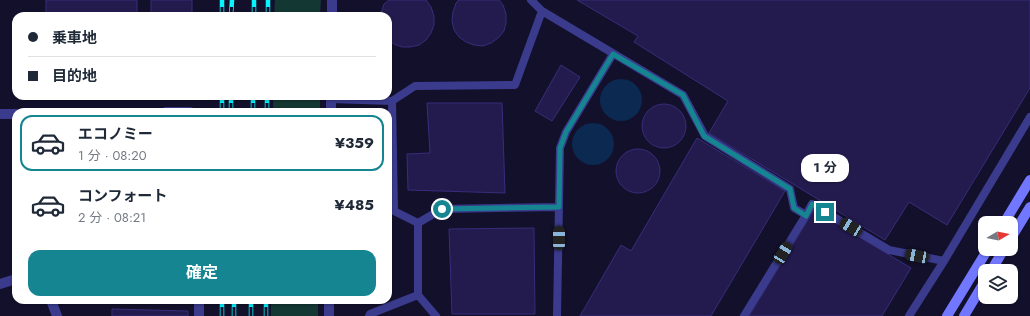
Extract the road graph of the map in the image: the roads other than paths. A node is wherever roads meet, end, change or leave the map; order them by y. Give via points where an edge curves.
1 (332, 0) edge
2 (531, 0) edge
3 (542, 11) junction
4 (332, 12) edge
5 (613, 54) junction
6 (372, 100) edge
7 (392, 101) junction
8 (0, 114) edge
9 (12, 114) edge
10 (1030, 117) edge
11 (1030, 180) edge
12 (559, 207) junction
13 (1030, 207) edge
14 (806, 216) junction
15 (1008, 216) edge
16 (418, 223) junction
17 (1018, 227) edge
18 (984, 256) edge
19 (944, 261) junction
20 (12, 280) edge
21 (0, 284) edge
22 (978, 293) edge
23 (418, 295) junction
24 (52, 304) edge
25 (199, 304) edge
26 (329, 304) edge
27 (57, 316) edge
28 (199, 316) edge
29 (329, 316) edge
30 (369, 316) edge
31 (436, 316) edge
32 (557, 316) edge
33 (744, 316) edge
34 (909, 316) edge
35 (947, 316) edge
36 (964, 316) edge

1 - 4 street
2 - 3 lane
3 - 5 lane
3 - 7 lane via 515,86 415,86
5 - 12 lane via 566,132 560,148
5 - 14 lane via 683,95 704,136 790,189 794,208
6 - 7 lane
7 - 16 lane via 394,211
8 - 9 street
10 - 19 lane
11 - 15 main road
12 - 16 lane via 442,209
12 - 32 lane
13 - 17 main road
14 - 19 lane via 812,204 889,250
14 - 33 lane
16 - 23 lane
18 - 35 main road
19 - 34 lane
20 - 21 street
22 - 36 main road
23 - 30 lane
23 - 31 lane
24 - 27 street
25 - 28 street
26 - 29 street

